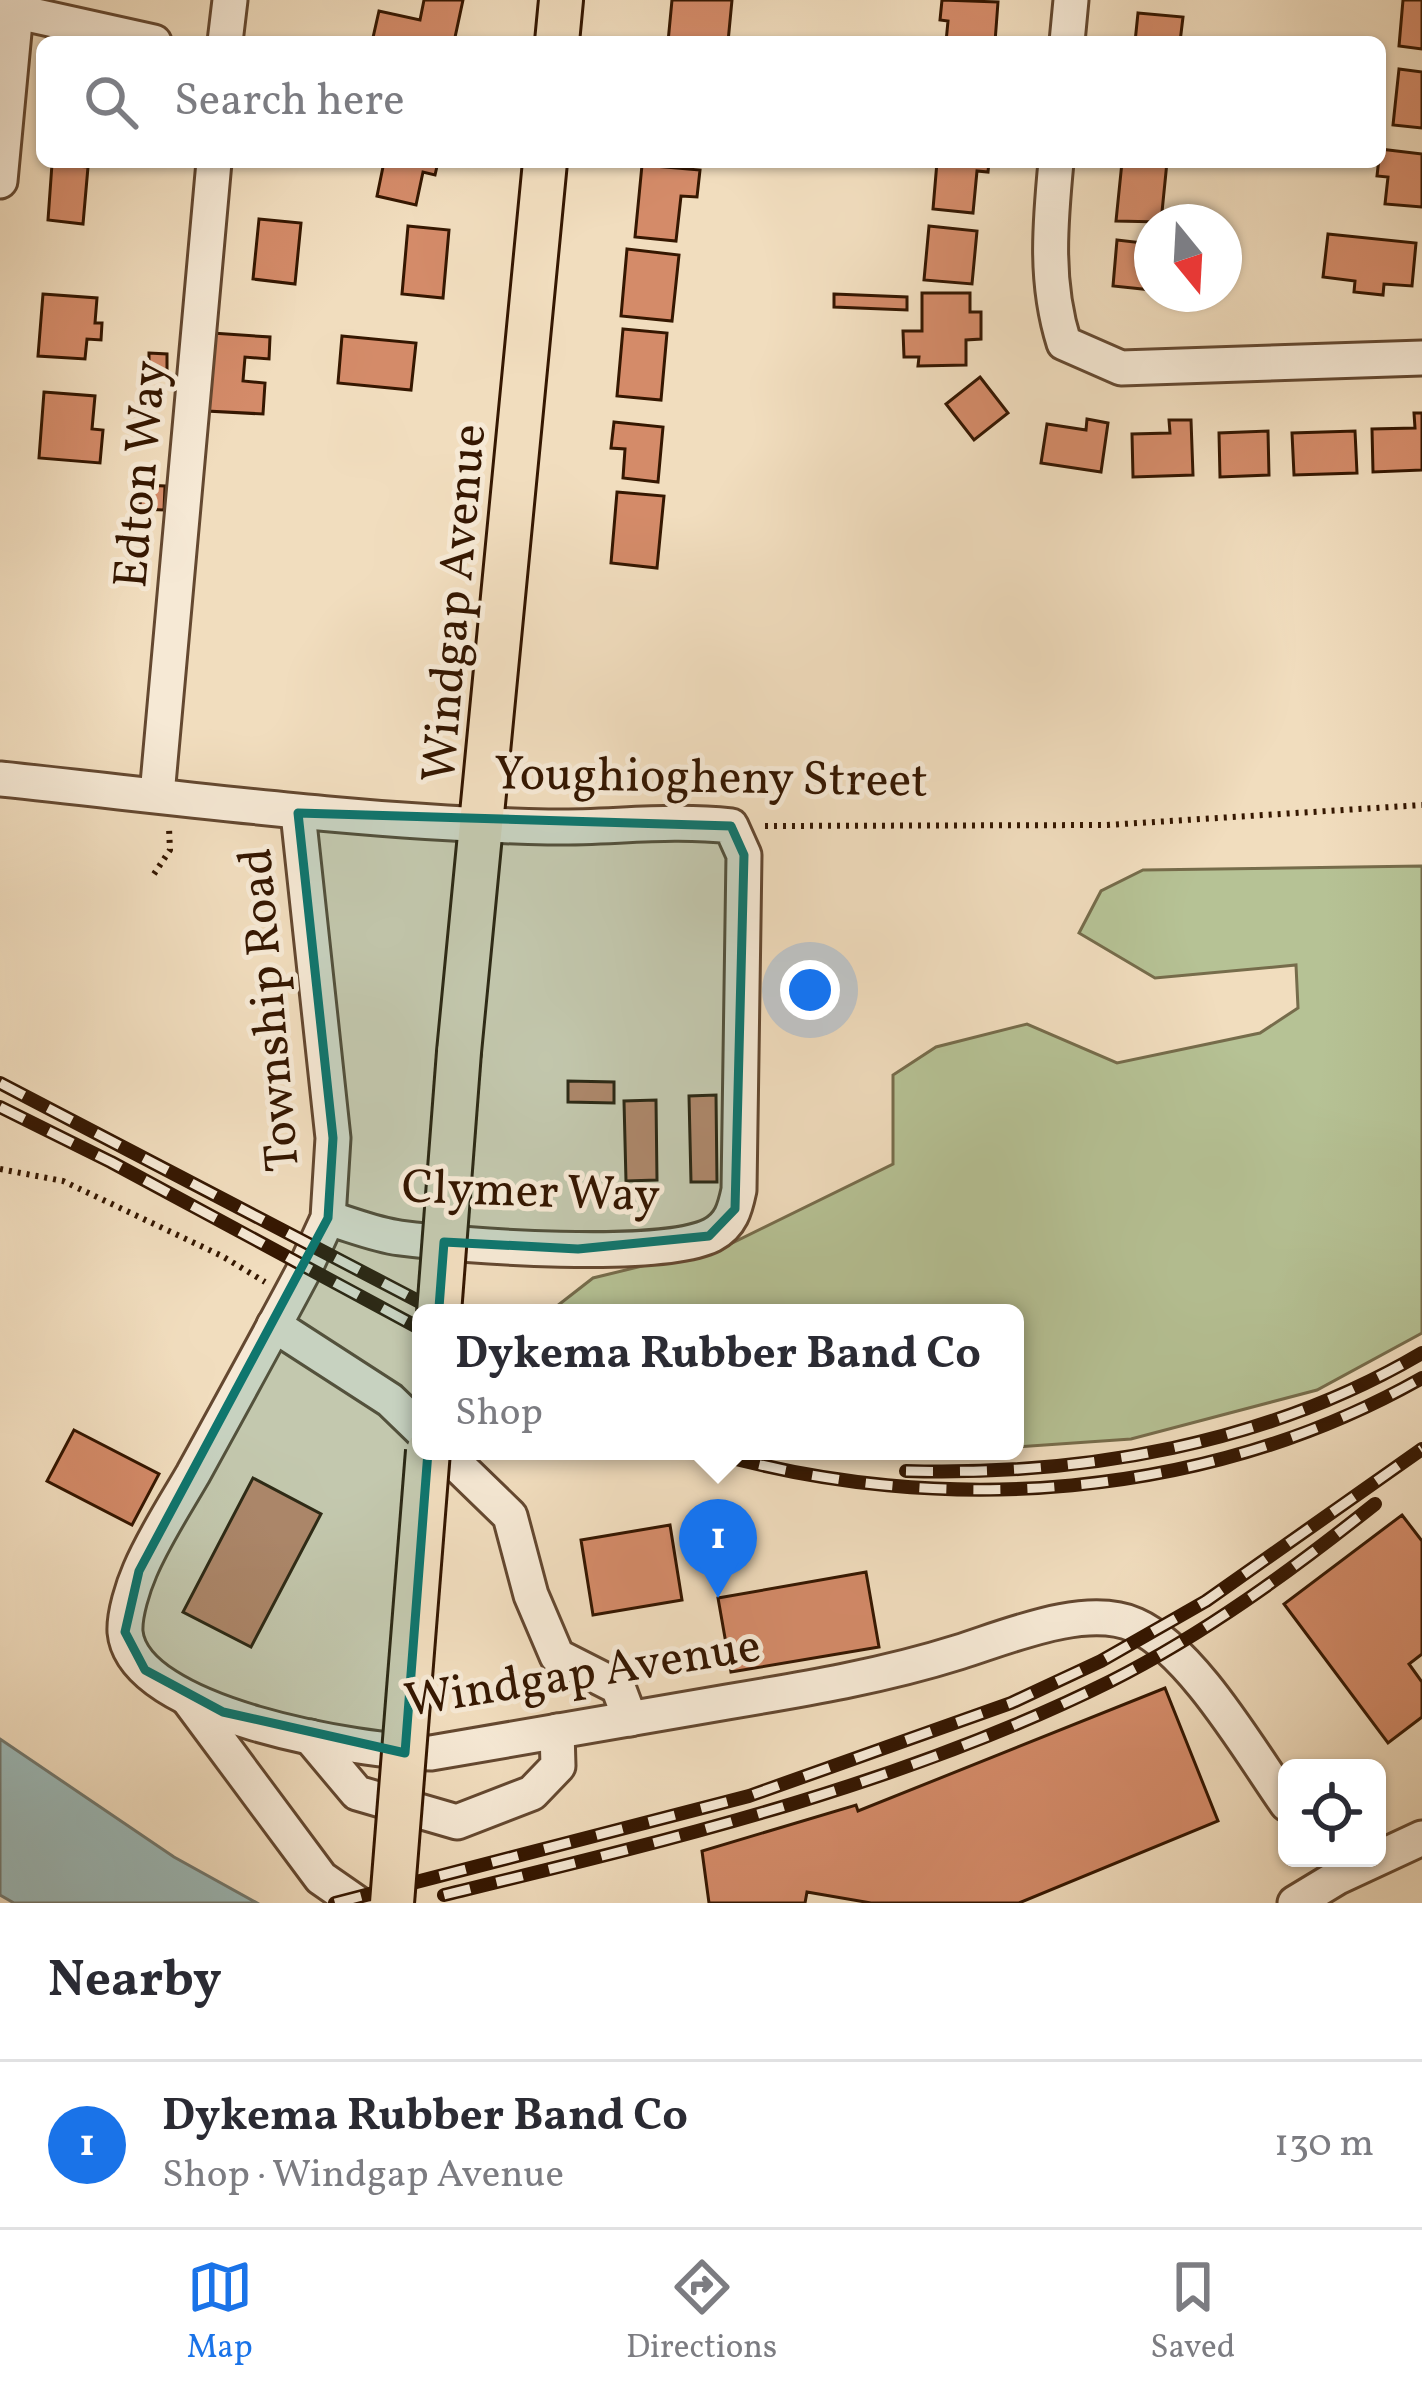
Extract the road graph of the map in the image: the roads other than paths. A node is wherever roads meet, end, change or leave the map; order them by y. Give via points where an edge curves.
1 (230, 0) edge
2 (561, 0) edge
3 (1071, 0) edge
4 (8, 10) edge
5 (127, 36) edge
6 (226, 36) edge
7 (558, 36) edge
8 (1068, 36) edge
9 (213, 168) edge
10 (544, 168) edge
11 (1055, 168) edge
12 (0, 181) edge
13 (1422, 358) edge
14 (0, 779) edge
15 (158, 795) junction
16 (298, 813) junction
17 (483, 822) junction
18 (328, 1218) junction
19 (728, 1223) joint
20 (306, 1266) joint
21 (440, 1304) edge
22 (282, 1311) junction
23 (412, 1421) edge
24 (427, 1460) edge
25 (452, 1460) edge
26 (187, 1698) junction
27 (630, 1719) junction
28 (557, 1731) junction
29 (310, 1737) junction
30 (1278, 1791) edge
31 (1422, 1838) edge
32 (1338, 1879) edge
33 (357, 1903) edge
34 (392, 1903) edge
35 (1295, 1903) edge

1 - 6 street
2 - 7 main road
3 - 8 street
4 - 5 street
4 - 12 street
9 - 15 street, Edton Way
10 - 17 main road, Windgap Avenue
11 - 13 street via 1048,244 1064,343 1121,368
14 - 15 street, Youghiogheny Street
15 - 16 street, Youghiogheny Street
16 - 17 street, Youghiogheny Street
16 - 18 street, Township Road via 333,1138
17 - 19 street, Youghiogheny Street via 731,826 744,856 739,1190
17 - 21 main road, Windgap Avenue, bridge
18 - 19 street, Clymer Way via 394,1238 578,1249 678,1243
18 - 20 street, Township Road
20 - 22 street, Windgap Avenue
22 - 23 street
22 - 26 street, Windgap Avenue via 139,1571 129,1608 125,1632 133,1655 166,1689
24 - 34 main road, bridge
25 - 27 street via 510,1516 556,1656 618,1687
26 - 29 street, Windgap Avenue
26 - 33 street via 321,1878
27 - 28 street, Windgap Avenue
27 - 30 street, Windgap Avenue via 885,1672 1025,1630 1108,1618 1131,1622 1169,1647
28 - 29 street, Windgap Avenue via 431,1753
28 - 29 street via 558,1766 532,1793 457,1822 358,1793
31 - 32 street
32 - 35 street

